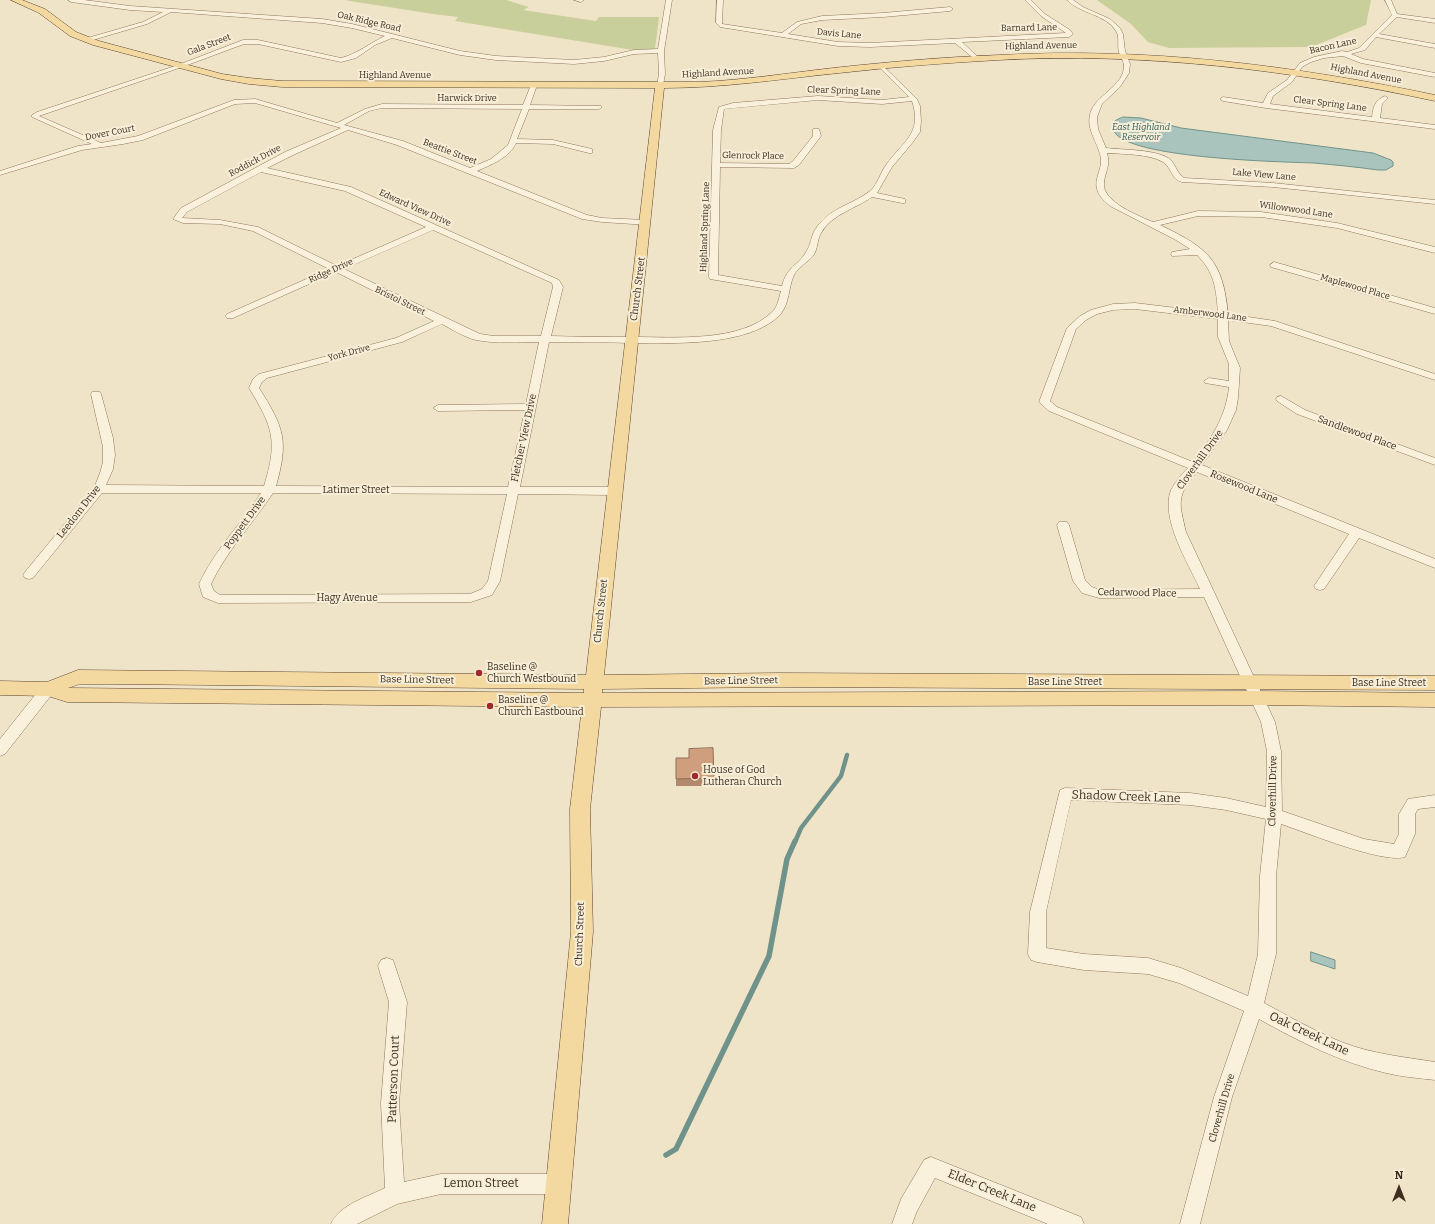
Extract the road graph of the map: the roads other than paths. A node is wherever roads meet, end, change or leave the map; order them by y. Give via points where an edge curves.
1 (15, 0) edge
2 (71, 0) edge
3 (577, 0) edge
4 (581, 0) edge
5 (669, 0) edge
6 (720, 0) edge
7 (1028, 0) edge
8 (1070, 0) edge
9 (1388, 0) edge
10 (950, 9) dead end
11 (170, 10) junction
12 (1396, 15) junction
13 (1435, 21) edge
14 (1375, 35) junction
15 (391, 36) junction
16 (782, 36) junction
17 (86, 40) junction
18 (958, 41) junction
19 (1435, 46) edge
20 (661, 51) junction
21 (1342, 53) junction
22 (1123, 56) junction
23 (977, 59) junction
24 (180, 66) junction
25 (881, 66) junction
26 (1295, 72) junction
27 (1435, 75) edge
28 (534, 85) junction
29 (660, 86) junction
30 (1385, 98) dead end
31 (1435, 98) edge
32 (914, 99) junction
33 (1223, 99) dead end
34 (246, 100) joint
35 (725, 106) joint
36 (1266, 106) junction
37 (526, 107) junction
38 (599, 107) dead end
39 (1376, 119) junction
40 (338, 125) junction
41 (1435, 127) edge
42 (347, 128) junction
43 (816, 132) dead end
44 (513, 141) junction
45 (100, 145) junction
46 (1102, 150) junction
47 (589, 151) dead end
48 (717, 166) junction
49 (260, 169) junction
50 (470, 171) junction
51 (0, 173) edge
52 (872, 194) junction
53 (902, 201) dead end
54 (1435, 202) edge
55 (177, 219) joint
56 (646, 223) junction
57 (1152, 225) junction
58 (432, 227) junction
59 (1435, 250) edge
60 (1197, 251) junction
61 (1175, 254) dead end
62 (1274, 265) dead end
63 (336, 269) junction
64 (556, 282) joint
65 (786, 288) junction
66 (1435, 311) edge
67 (230, 316) dead end
68 (1223, 316) junction
69 (441, 321) junction
70 (545, 339) junction
71 (632, 339) junction
72 (1435, 377) edge
73 (257, 381) joint
74 (1209, 381) dead end
75 (1234, 385) junction
76 (96, 394) dead end
77 (1280, 399) dead end
78 (531, 407) junction
79 (438, 408) dead end
80 (1053, 409) joint
81 (1435, 462) edge
82 (1195, 467) junction
83 (99, 489) junction
84 (269, 490) junction
85 (513, 491) junction
86 (614, 491) junction
87 (1063, 525) dead end
88 (1356, 533) junction
89 (1435, 564) edge
90 (29, 575) dead end
91 (1320, 586) dead end
92 (487, 592) joint
93 (1210, 593) junction
94 (208, 594) joint
95 (414, 679) junction
96 (1435, 683) edge
97 (0, 688) edge
98 (48, 688) junction
99 (1253, 690) junction
100 (593, 691) junction
101 (305, 697) junction
102 (1435, 700) edge
103 (0, 750) edge
104 (1435, 801) edge
105 (1274, 815) junction
106 (387, 966) dead end
107 (1254, 1007) junction
108 (1435, 1071) edge
109 (558, 1184) junction
110 (395, 1194) junction
111 (341, 1224) edge
112 (555, 1224) edge
113 (902, 1224) edge
114 (1074, 1224) edge
115 (1190, 1224) edge

1 - 17 main road, Highland Avenue via 42,11 66,30
2 - 11 street, Oak Ridge Road via 130,8
3 - 4 street
5 - 20 street, Church Street
6 - 16 street, Davis Lane via 720,25
7 - 18 street, Barnard Lane via 1043,16 1070,34
8 - 22 street, Cloverhill Drive via 1080,9 1117,28 1121,35
9 - 12 street
10 - 16 street via 822,18 799,23
11 - 15 street, Oak Ridge Road via 322,21
11 - 17 street via 145,23
12 - 13 street
12 - 14 street, Bacon Lane
14 - 19 street
14 - 21 street, Bacon Lane via 1361,49
15 - 20 street, Oak Ridge Road via 460,53 533,61 574,62 634,52
15 - 24 street, Gala Street via 347,59 336,59 251,41
16 - 18 street, Davis Lane via 855,45
17 - 24 main road, Highland Avenue
18 - 23 street
20 - 29 street, Church Street
21 - 26 street, Bacon Lane via 1312,59 1301,64
21 - 27 street via 1361,61
22 - 23 main road, Highland Avenue via 1052,55
22 - 26 main road, Highland Avenue via 1221,63
22 - 46 street, Cloverhill Drive via 1128,66 1126,75 1105,97 1093,116 1095,132
23 - 25 main road, Highland Avenue
24 - 28 main road, Highland Avenue via 234,79 282,84
24 - 45 street, Gala Street via 34,116
25 - 29 main road, Highland Avenue via 731,84
25 - 32 street
26 - 31 main road, Highland Avenue
26 - 36 street, Bacon Lane via 1287,83 1269,94
28 - 29 main road, Highland Avenue
28 - 37 street
29 - 56 main road, Church Street
30 - 39 street via 1376,107
32 - 35 street, Clear Spring Lane via 882,102 811,98
32 - 52 street via 917,104 916,133 885,170
33 - 36 street, Clear Spring Lane
34 - 40 street, Beattie Street
34 - 45 street, Dover Court via 234,102 140,138
35 - 48 street, Highland Spring Lane via 721,108 717,130
36 - 39 street, Clear Spring Lane
37 - 38 street, Harwick Drive
37 - 40 street, Harwick Drive via 382,106 367,110
37 - 44 street
39 - 41 street, Clear Spring Lane
40 - 42 street, Beattie Street
42 - 49 street, Roddick Drive
42 - 50 street, Beattie Street via 400,143
43 - 48 street, Glenrock Place via 817,136 791,166
44 - 47 street via 553,142
44 - 50 street via 494,161
45 - 51 street, Dover Court via 81,148
46 - 54 street, Lake View Lane via 1163,159 1182,180 1273,185
46 - 57 street, Cloverhill Drive via 1106,166 1099,184 1101,190 1108,200 1121,210
48 - 65 street, Highland Spring Lane via 713,277
49 - 55 street, Roddick Drive via 184,210
49 - 58 street, Edward View Drive via 348,189
50 - 56 street, Beattie Street via 586,217
52 - 53 street
52 - 65 street, Bristol Street via 837,212 824,222 816,232 814,245 809,254 795,266
55 - 63 street, Bristol Street via 220,222 255,229
56 - 71 main road, Church Street
57 - 59 street, Willowwood Lane via 1194,214 1275,215 1370,233
57 - 60 street, Cloverhill Drive
58 - 63 street, Ridge Drive
58 - 64 street, Edward View Drive
60 - 61 street
60 - 68 street, Cloverhill Drive via 1215,271
62 - 66 street, Maplewood Place
63 - 67 street, Ridge Drive
63 - 69 street, Bristol Street
64 - 70 street, Fletcher View Drive via 558,287
65 - 71 street, Bristol Street via 777,312 758,325 738,333 684,340
68 - 72 street, Amberwood Lane via 1290,328
68 - 75 street, Cloverhill Drive via 1223,337 1234,368
68 - 80 street, Amberwood Lane via 1135,306 1113,307 1083,318 1072,328 1044,402
69 - 70 street, Bristol Street via 478,337
69 - 73 street, York Drive via 399,340 263,376
70 - 71 street, Bristol Street
70 - 78 street, Fletcher View Drive
71 - 86 main road, Church Street
73 - 84 street, Poppett Drive via 254,388 266,406 277,432 278,456
74 - 75 street
75 - 82 street, Cloverhill Drive via 1229,418
76 - 83 street, Leedom Drive via 109,446 110,461
77 - 81 street, Sandlewood Place via 1301,412
78 - 79 street
78 - 85 street, Fletcher View Drive
80 - 82 street, Rosewood Lane
82 - 88 street, Rosewood Lane
82 - 93 street, Cloverhill Drive via 1177,489 1175,509 1180,532
83 - 84 street, Latimer Street
83 - 90 street, Leedom Drive
84 - 85 street, Latimer Street
84 - 94 street, Poppett Drive via 213,567 205,584
85 - 86 street, Latimer Street
85 - 92 street, Fletcher View Drive via 494,581
86 - 100 main road, Church Street
87 - 93 street, Cedarwood Place via 1079,581 1086,590 1099,594
88 - 89 street, Rosewood Lane
88 - 91 street
92 - 94 street, Hagy Avenue via 471,598 218,599
93 - 99 street, Cloverhill Drive
95 - 98 main road, Base Line Street via 78,677
95 - 100 main road, Base Line Street
95 - 101 main road via 382,686 323,688 313,690
96 - 99 main road, Base Line Street
97 - 98 main road, Base Line Street
98 - 101 main road, Base Line Street via 67,695
98 - 103 street
99 - 100 main road, Base Line Street
99 - 102 main road, Base Line Street
99 - 105 street, Cloverhill Drive via 1268,722 1274,751
100 - 101 main road, Base Line Street
100 - 109 main road, Church Street via 580,809 582,932
104 - 105 street, Shadow Creek Lane via 1413,803 1407,814 1407,834 1399,852 1364,846
105 - 107 street, Cloverhill Drive via 1268,876 1267,954
105 - 107 street, Shadow Creek Lane via 1190,799 1065,794 1038,912 1037,954 1084,962 1148,966 1181,976
106 - 110 street, Patterson Court via 398,1002 390,1103
107 - 108 street, Oak Creek Lane via 1309,1037 1345,1052 1387,1064
107 - 115 street, Cloverhill Drive via 1224,1097
109 - 110 street, Lemon Street via 442,1184
109 - 112 main road, Church Street
110 - 111 street, Lemon Street via 355,1213
113 - 114 street, Elder Creek Lane via 908,1206 931,1167

